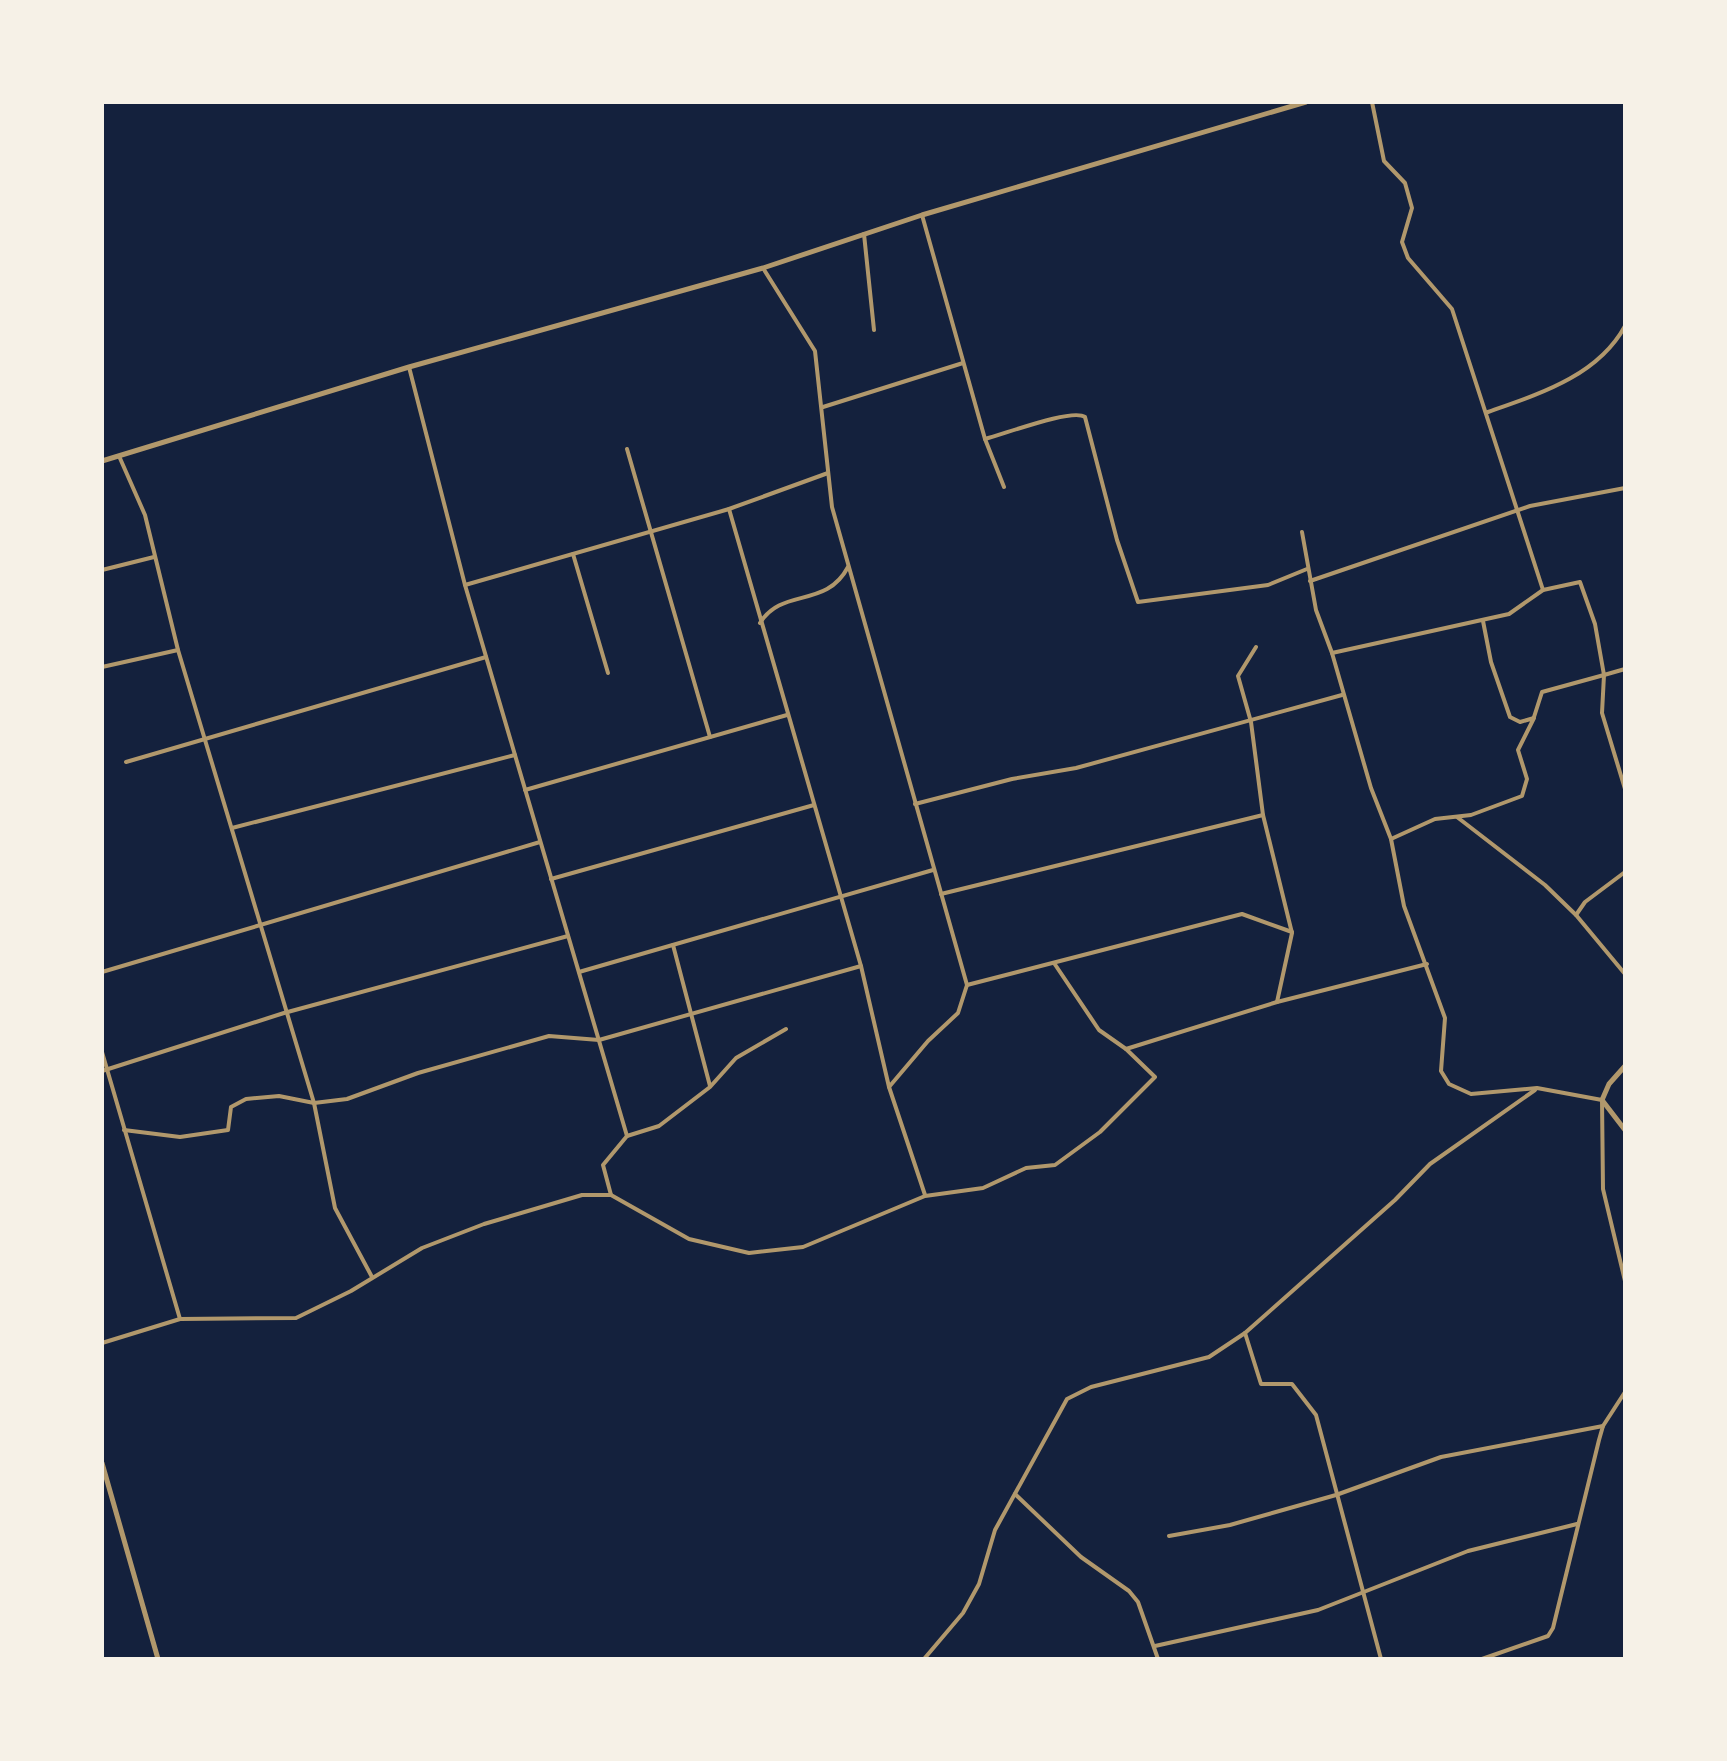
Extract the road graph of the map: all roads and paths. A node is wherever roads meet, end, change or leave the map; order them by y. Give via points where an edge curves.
1 (1306, 102) edge
2 (1372, 102) edge
3 (922, 215) junction
4 (864, 234) junction
5 (763, 268) junction
6 (1625, 326) edge
7 (874, 330) dead end
8 (963, 363) junction
9 (409, 367) junction
10 (823, 407) junction
11 (1488, 412) junction
12 (985, 439) junction
13 (627, 449) dead end
14 (119, 456) junction
15 (102, 461) edge
16 (828, 473) junction
17 (1004, 487) dead end
18 (1625, 488) edge
19 (729, 509) junction
20 (1516, 512) junction
21 (651, 532) junction
22 (1302, 532) dead end
23 (573, 554) junction
24 (154, 557) junction
25 (849, 564) junction
26 (1307, 569) junction
27 (102, 570) edge
28 (1310, 581) junction
29 (465, 585) junction
30 (1543, 590) junction
31 (1483, 621) junction
32 (760, 623) junction
33 (1256, 647) dead end
34 (178, 650) junction
35 (1332, 653) junction
36 (486, 657) junction
37 (102, 667) edge
38 (1625, 669) edge
39 (608, 673) dead end
40 (1604, 675) junction
41 (1342, 695) junction
42 (787, 715) junction
43 (1534, 718) junction
44 (1251, 722) junction
45 (710, 737) junction
46 (207, 741) junction
47 (515, 755) junction
48 (126, 762) dead end
49 (1625, 789) edge
50 (525, 790) junction
51 (914, 804) junction
52 (814, 805) junction
53 (1263, 815) junction
54 (1457, 817) junction
55 (232, 828) junction
56 (1391, 839) junction
57 (540, 842) junction
58 (933, 870) junction
59 (1625, 872) edge
60 (551, 879) junction
61 (941, 894) junction
62 (841, 897) junction
63 (1576, 915) junction
64 (259, 923) junction
65 (1292, 933) junction
66 (568, 936) junction
67 (673, 945) junction
68 (1054, 963) junction
69 (1427, 964) junction
70 (861, 966) junction
71 (102, 972) edge
72 (579, 972) junction
73 (1625, 974) edge
74 (967, 985) junction
75 (1277, 1002) junction
76 (284, 1013) junction
77 (691, 1013) junction
78 (786, 1029) dead end
79 (599, 1040) junction
80 (1126, 1049) junction
81 (102, 1052) edge
82 (1625, 1066) edge
83 (105, 1070) edge
84 (710, 1087) junction
85 (889, 1087) junction
86 (1537, 1088) junction
87 (1602, 1100) junction
88 (314, 1103) junction
89 (124, 1130) junction
90 (1625, 1130) edge
91 (627, 1136) junction
92 (611, 1195) junction
93 (925, 1196) junction
94 (372, 1277) junction
95 (1625, 1281) edge
96 (180, 1319) junction
97 (1245, 1333) junction
98 (102, 1343) edge
99 (1625, 1392) edge
100 (1603, 1426) junction
101 (102, 1463) edge
102 (1015, 1494) junction
103 (1336, 1495) junction
104 (1577, 1524) junction
105 (1169, 1536) dead end
106 (1361, 1594) junction
107 (1155, 1646) junction
108 (158, 1659) edge
109 (924, 1659) edge
110 (1158, 1659) edge
111 (1381, 1659) edge
112 (1482, 1659) edge

1 - 3 street
2 - 11 street via 1384,161 1405,183 1412,208 1402,242 1408,258 1452,309
3 - 4 street
3 - 8 street
4 - 5 street
4 - 7 street
5 - 9 street
5 - 10 street via 815,351
6 - 11 street via 1611,351 1551,390
8 - 10 street
8 - 12 street
9 - 14 street
9 - 29 street
10 - 16 street
11 - 20 street
12 - 17 street
12 - 26 street via 1075,412 1085,417 1138,602 1268,585
13 - 21 street
14 - 15 street
14 - 24 street via 145,515
16 - 19 street
16 - 25 street
18 - 20 street via 1551,500
19 - 21 street
19 - 32 street
20 - 28 street
20 - 30 street
21 - 23 street
21 - 45 street
22 - 26 street
23 - 29 street
23 - 39 street
24 - 27 street
24 - 34 street
25 - 32 street via 830,590 776,606
25 - 51 street
26 - 28 street
28 - 35 street
29 - 36 street
30 - 31 street via 1509,614
30 - 40 street via 1580,582 1595,624
31 - 35 street
31 - 43 street via 1510,717 1520,722
32 - 42 street
33 - 44 street via 1238,676
34 - 37 street
34 - 46 street
35 - 41 street
36 - 46 street
36 - 47 street
38 - 40 street
40 - 43 street via 1542,692
40 - 49 street via 1602,713
41 - 44 street
41 - 56 street
42 - 45 street
42 - 52 street
43 - 54 street via 1518,750 1527,779 1522,796
44 - 51 street
44 - 53 street
45 - 50 street
46 - 48 street
46 - 55 street
47 - 50 street
47 - 55 street
50 - 57 street
51 - 58 street
52 - 60 street
52 - 62 street
53 - 61 street
53 - 65 street
54 - 56 street via 1435,819
54 - 63 street
55 - 64 street
56 - 69 street via 1404,906
57 - 60 street
57 - 64 street
58 - 61 street
58 - 62 street
59 - 63 street
60 - 66 street
61 - 74 street
62 - 67 street
62 - 70 street
63 - 73 street
64 - 71 street
64 - 76 street
65 - 68 street via 1242,914
65 - 75 street
66 - 72 street
66 - 76 street
67 - 72 street
67 - 77 street
68 - 74 street
68 - 80 street via 1099,1030
69 - 75 street
69 - 86 street via 1445,1018 1441,1071 1449,1084 1471,1094
70 - 77 street
70 - 85 street
72 - 79 street
74 - 85 street via 958,1013
75 - 80 street
76 - 83 street
76 - 88 street
77 - 79 street
77 - 84 street
78 - 84 street via 736,1058
79 - 88 street via 549,1036 347,1099
79 - 91 street
80 - 93 street via 1155,1077 1100,1132 1055,1165 1026,1168 983,1188
81 - 83 street
82 - 87 street
83 - 89 street
84 - 91 street via 659,1126
85 - 93 street
86 - 87 street
86 - 97 street via 1430,1164
87 - 90 street
87 - 95 street via 1603,1189
88 - 89 street via 279,1096 246,1099 231,1107 228,1130 180,1137
88 - 94 street via 335,1208
89 - 96 street
91 - 92 street via 603,1165
92 - 93 street via 689,1239 749,1253 803,1247
92 - 94 street via 582,1195 484,1224 422,1248
94 - 96 street via 296,1318
96 - 98 street
97 - 102 street via 1209,1357 1091,1387 1067,1399
97 - 103 street via 1261,1384 1292,1384 1316,1415
99 - 100 street
100 - 103 street via 1441,1457
100 - 104 street
101 - 108 street
102 - 107 street via 1081,1557 1129,1591
102 - 109 street via 995,1530 979,1584 963,1613
103 - 105 street
103 - 106 street
104 - 106 street via 1468,1551
104 - 112 street via 1548,1636
106 - 107 street via 1318,1610
106 - 111 street
107 - 110 street

